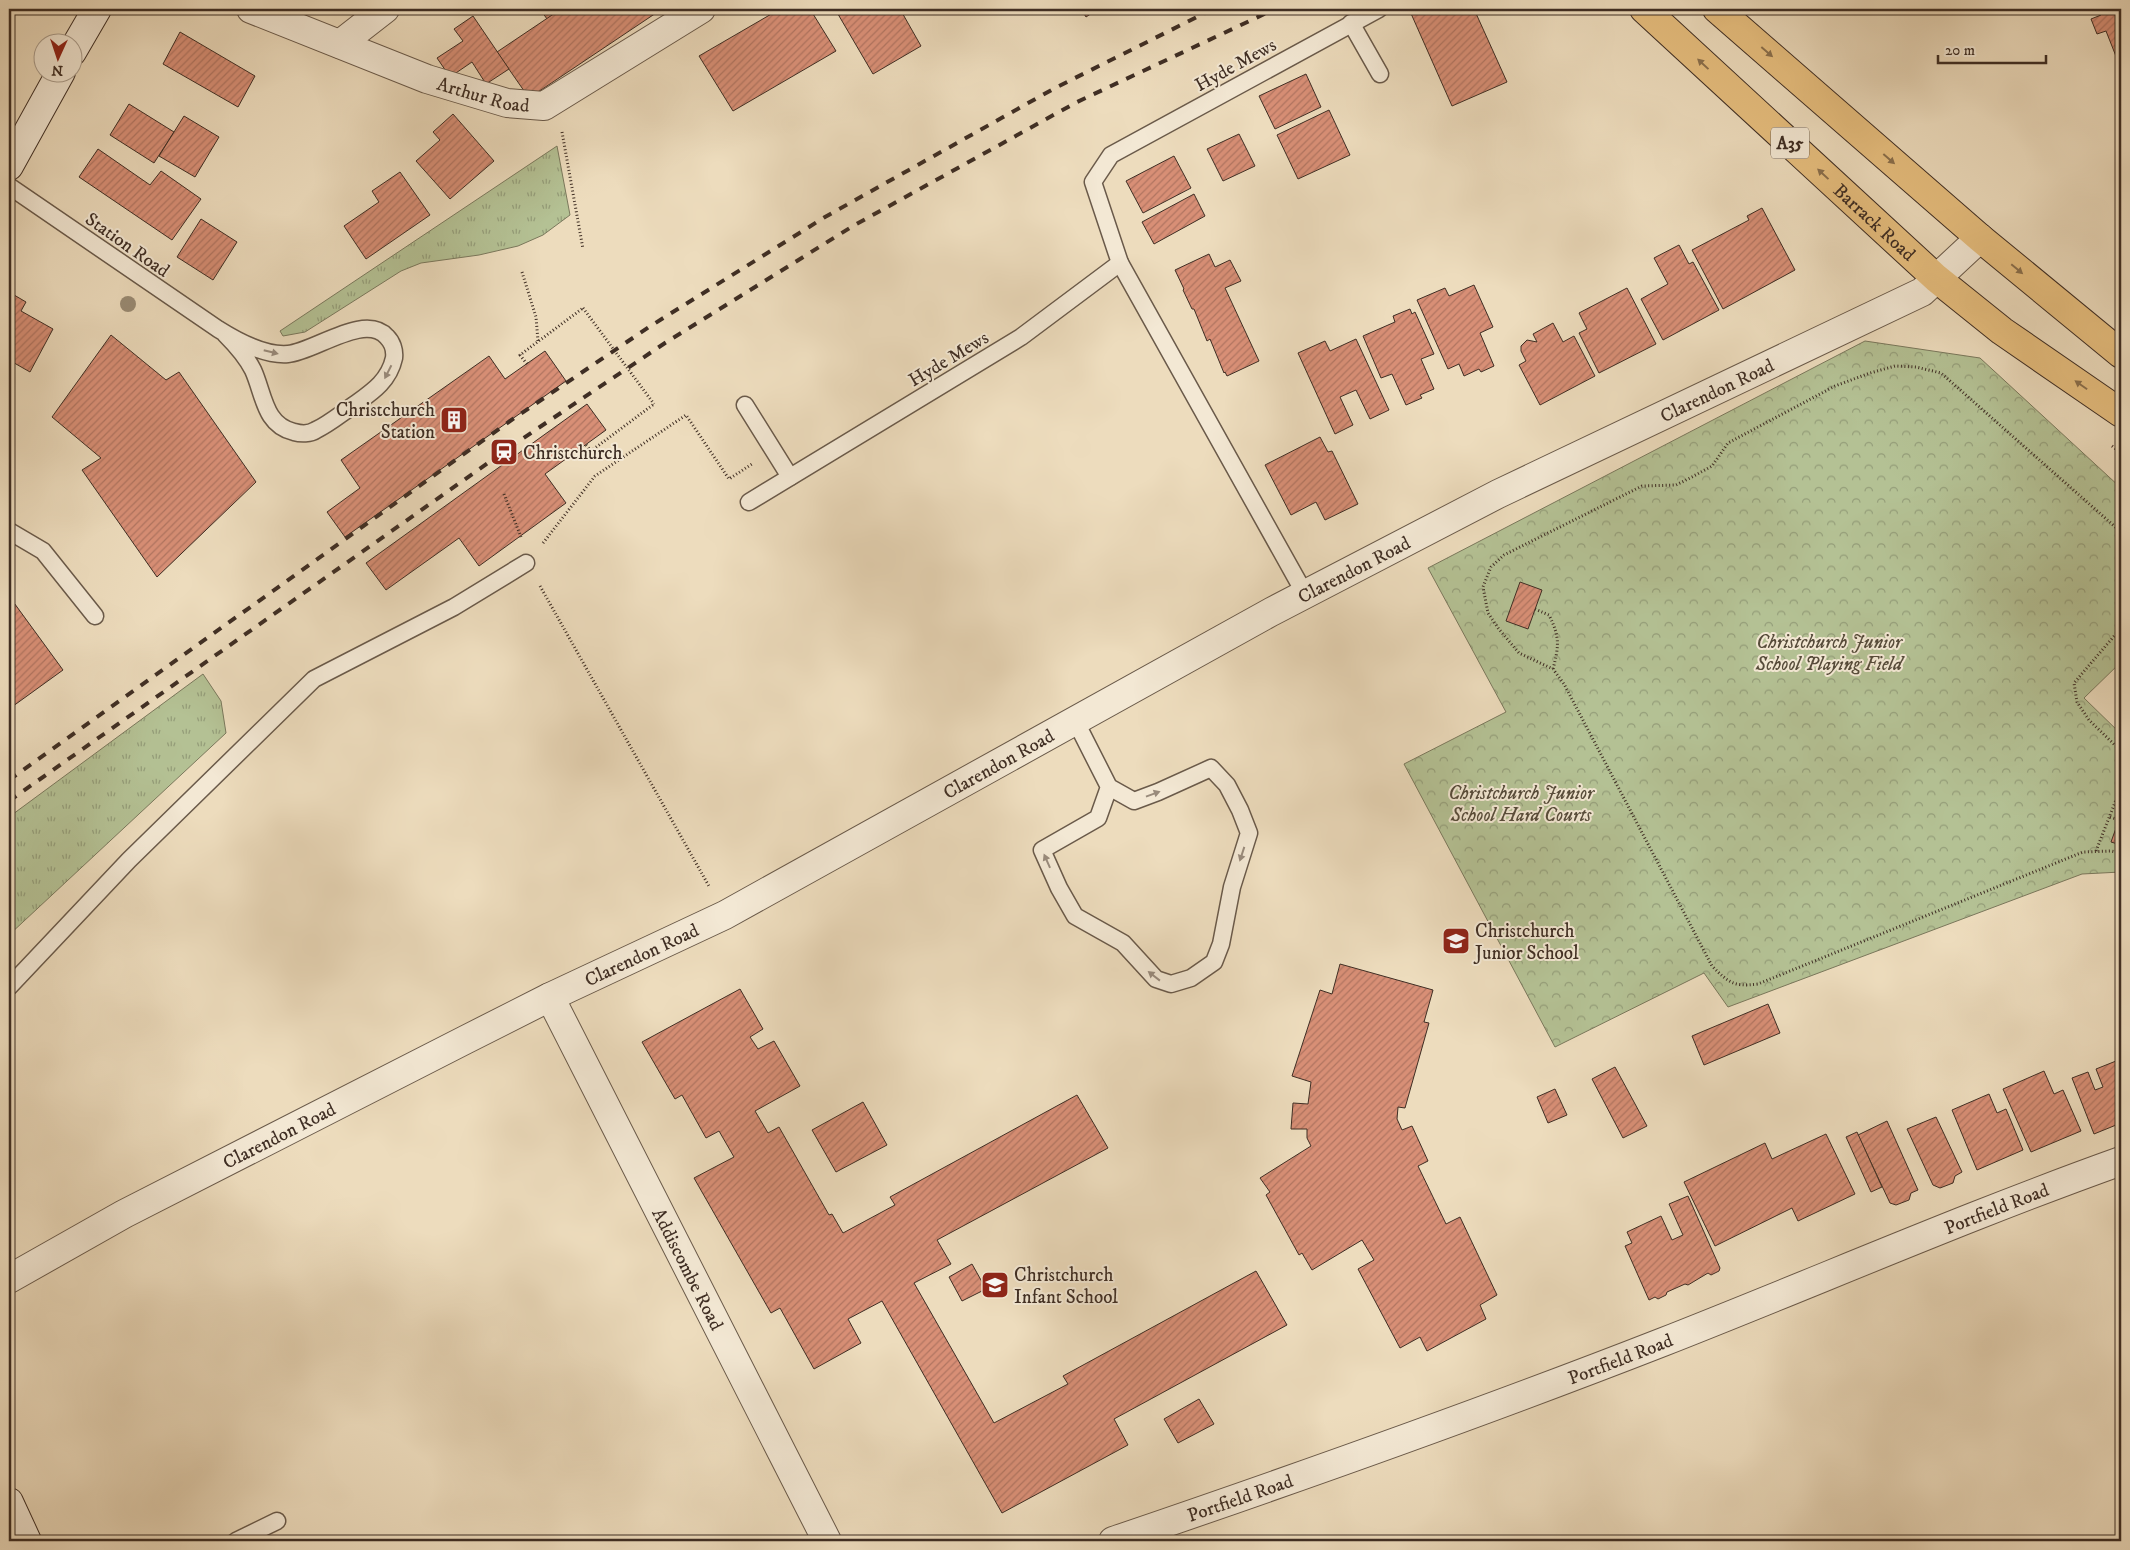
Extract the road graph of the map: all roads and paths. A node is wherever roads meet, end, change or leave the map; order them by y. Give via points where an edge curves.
1 (97, 9) edge
2 (252, 9) edge
3 (385, 9) edge
4 (701, 9) edge
5 (1379, 9) edge
6 (1644, 9) edge
7 (1717, 9) edge
8 (1351, 24) junction
9 (82, 35) edge
10 (340, 44) junction
11 (1380, 74) dead end
12 (55, 82) edge
13 (556, 99) junction
14 (9, 166) edge
15 (9, 186) edge
16 (1980, 238) junction
17 (583, 249) dead end
18 (1120, 264) junction
19 (522, 272) dead end
20 (1936, 278) junction
21 (225, 334) junction
22 (538, 341) junction
23 (2121, 354) edge
24 (527, 364) dead end
25 (744, 405) dead end
26 (2121, 413) edge
27 (586, 444) dead end
28 (772, 450) junction
29 (790, 477) junction
30 (504, 494) dead end
31 (749, 502) dead end
32 (9, 531) edge
33 (2121, 532) edge
34 (526, 563) junction
35 (1305, 594) junction
36 (1535, 609) dead end
37 (95, 616) dead end
38 (2121, 628) edge
39 (1553, 669) junction
40 (1075, 720) junction
41 (2121, 750) edge
42 (1109, 787) junction
43 (2121, 787) edge
44 (2110, 817) junction
45 (2119, 820) dead end
46 (2096, 851) junction
47 (2121, 853) edge
48 (725, 915) junction
49 (9, 987) edge
50 (550, 997) junction
51 (2121, 1161) edge
52 (9, 1279) edge
53 (9, 1502) edge
54 (277, 1521) dead end
55 (28, 1541) edge
56 (236, 1541) edge
57 (827, 1541) edge
58 (1113, 1541) edge

1 - 9 street
2 - 10 street, Arthur Road
3 - 10 street
4 - 13 street, Arthur Road
5 - 8 lane, Hyde Mews
20 -> 6 main road, Barrack Road / A35
7 -> 16 main road
8 - 11 lane
8 - 18 lane, Hyde Mews via 1111,155 1093,182
10 - 13 street, Arthur Road via 427,79 507,103 544,106
12 - 14 street
13 - 17 path
15 - 21 lane, Station Road
16 - 20 street, Clarendon Road
16 -> 23 main road
18 - 29 lane, Hyde Mews via 1021,337
18 - 35 lane, Hyde Mews
19 - 22 path via 536,317
26 -> 20 main road, Barrack Road / A35 via 2002,331
20 - 35 street, Clarendon Road via 1922,292 1498,494
21 -> 21 lane, Station Road via 248,345 289,354 348,332 372,328 384,333 392,342 394,355 390,372 378,388 316,431 301,434 286,430 273,421 247,359
22 - 24 path via 520,355
22 - 27 path, bridge via 583,308 654,404 591,451
25 - 28 lane
28 - 29 lane
28 - 34 path via 729,479 686,415 595,476
29 - 31 lane, Hyde Mews
30 - 34 path via 521,535
32 - 37 lane via 43,551
33 - 39 path via 1941,373 1895,366 1835,386 1728,443 1712,466 1676,486 1642,486 1504,555 1492,567 1483,587 1488,613 1519,653
34 - 48 path
34 - 49 lane via 454,607 314,679 129,860
35 - 40 street, Clarendon Road
36 - 39 path via 1549,615 1558,633
38 - 41 path via 2074,683 2077,702 2089,720
39 - 46 path via 1564,684 1712,966 1724,978 1740,986 1758,984 2066,858
40 - 42 lane
40 - 48 street, Clarendon Road
42 -> 42 lane via 1134,801 1211,768 1227,785 1240,810 1249,833 1232,887 1221,944 1214,962 1191,978 1171,984 1156,979 1123,943 1075,916 1042,850 1098,818
43 - 44 path
44 - 45 path
44 - 46 path
46 - 47 path
48 - 50 street, Clarendon Road
50 - 52 street, Clarendon Road via 124,1214
50 - 57 street, Addiscombe Road
51 - 58 street, Portfield Road via 2041,1189 1622,1358 1351,1460
53 - 55 street
54 - 56 lane

